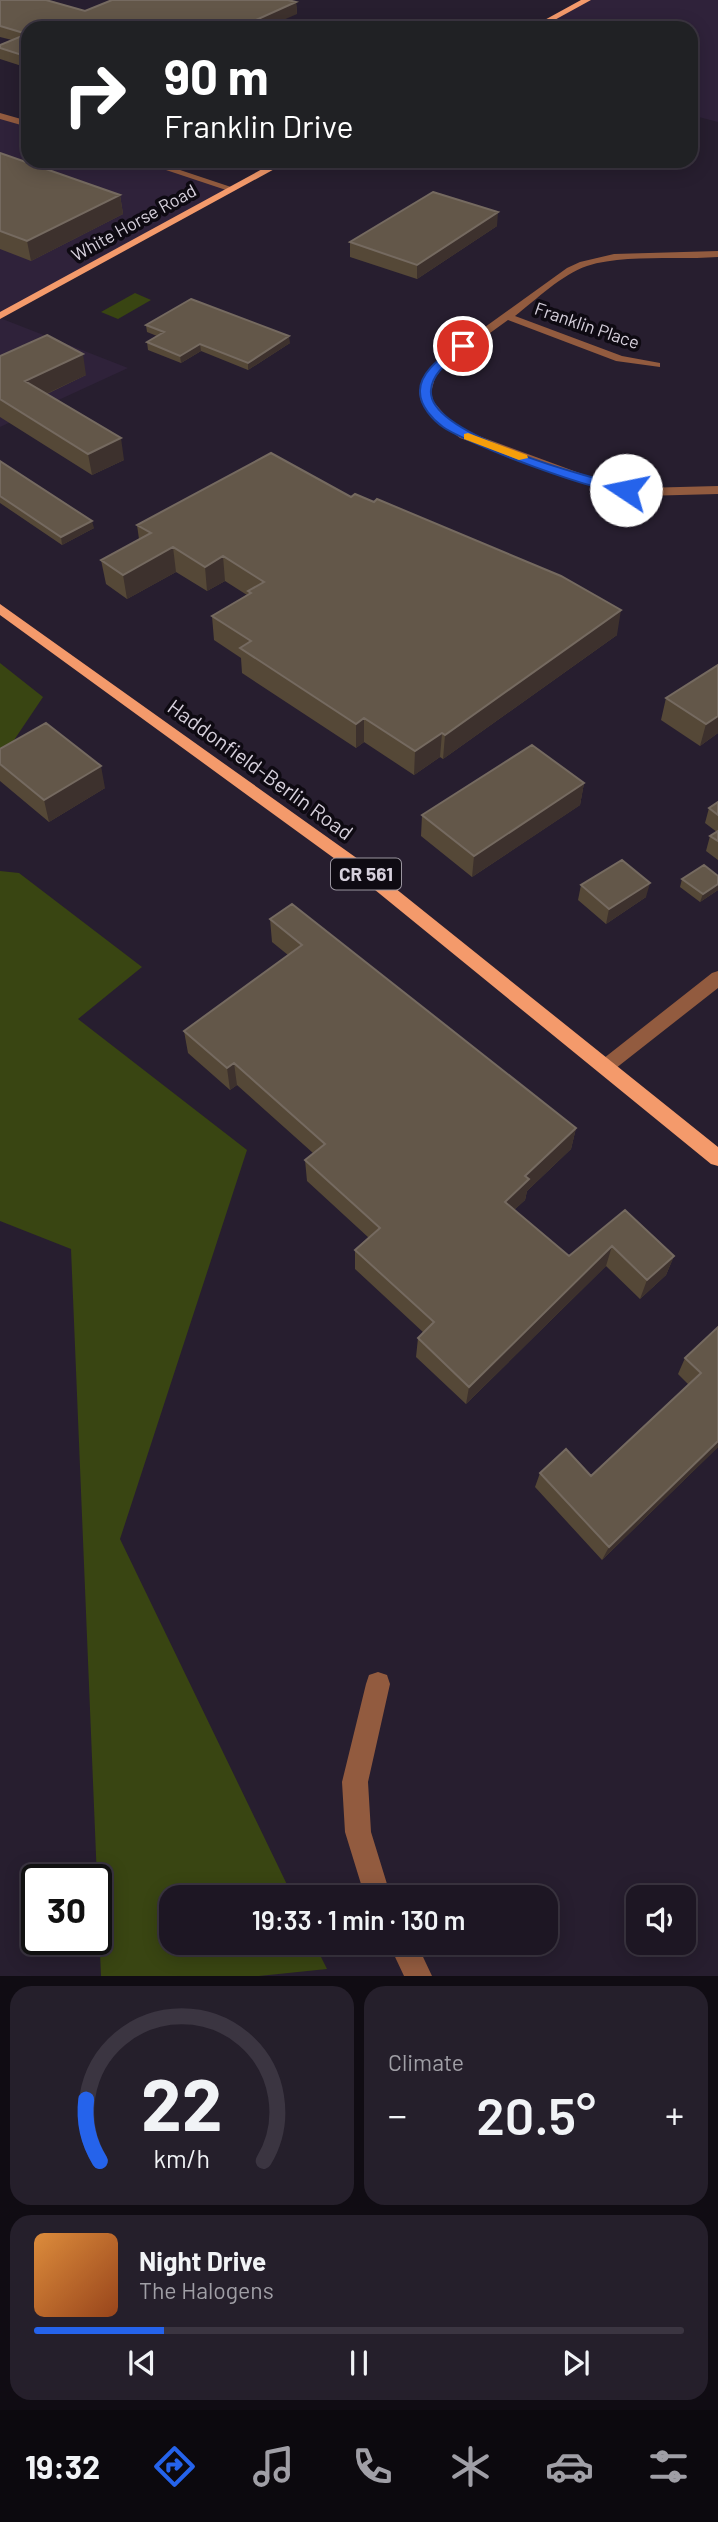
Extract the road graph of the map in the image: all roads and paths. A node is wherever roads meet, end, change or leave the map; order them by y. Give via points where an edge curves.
1 (587, 0) edge
2 (547, 21) edge
3 (0, 116) edge
4 (21, 122) edge
5 (166, 168) edge
6 (271, 168) edge
7 (232, 189) junction
8 (718, 254) edge
9 (0, 316) edge
10 (506, 316) junction
11 (656, 365) dead end
12 (718, 490) edge
13 (0, 608) edge
14 (718, 978) edge
15 (605, 1067) junction
16 (718, 1158) edge
17 (378, 1684) dead end
18 (375, 1885) edge
19 (408, 1955) edge
20 (418, 1976) edge

1 - 2 main road
3 - 4 street
5 - 7 street
6 - 7 main road, White Horse Road
7 - 9 main road, White Horse Road
8 - 10 street via 596,260 571,270
10 - 11 street, Franklin Place via 620,359
10 - 12 street via 439,365 429,378 427,401 446,424 464,435 610,488
13 - 15 main road, Haddonfield-Berlin Road / CR 561 via 359,868
14 - 15 street
15 - 16 main road, Haddonfield-Berlin Road / CR 561
17 - 18 street via 355,1782 358,1832
19 - 20 street

